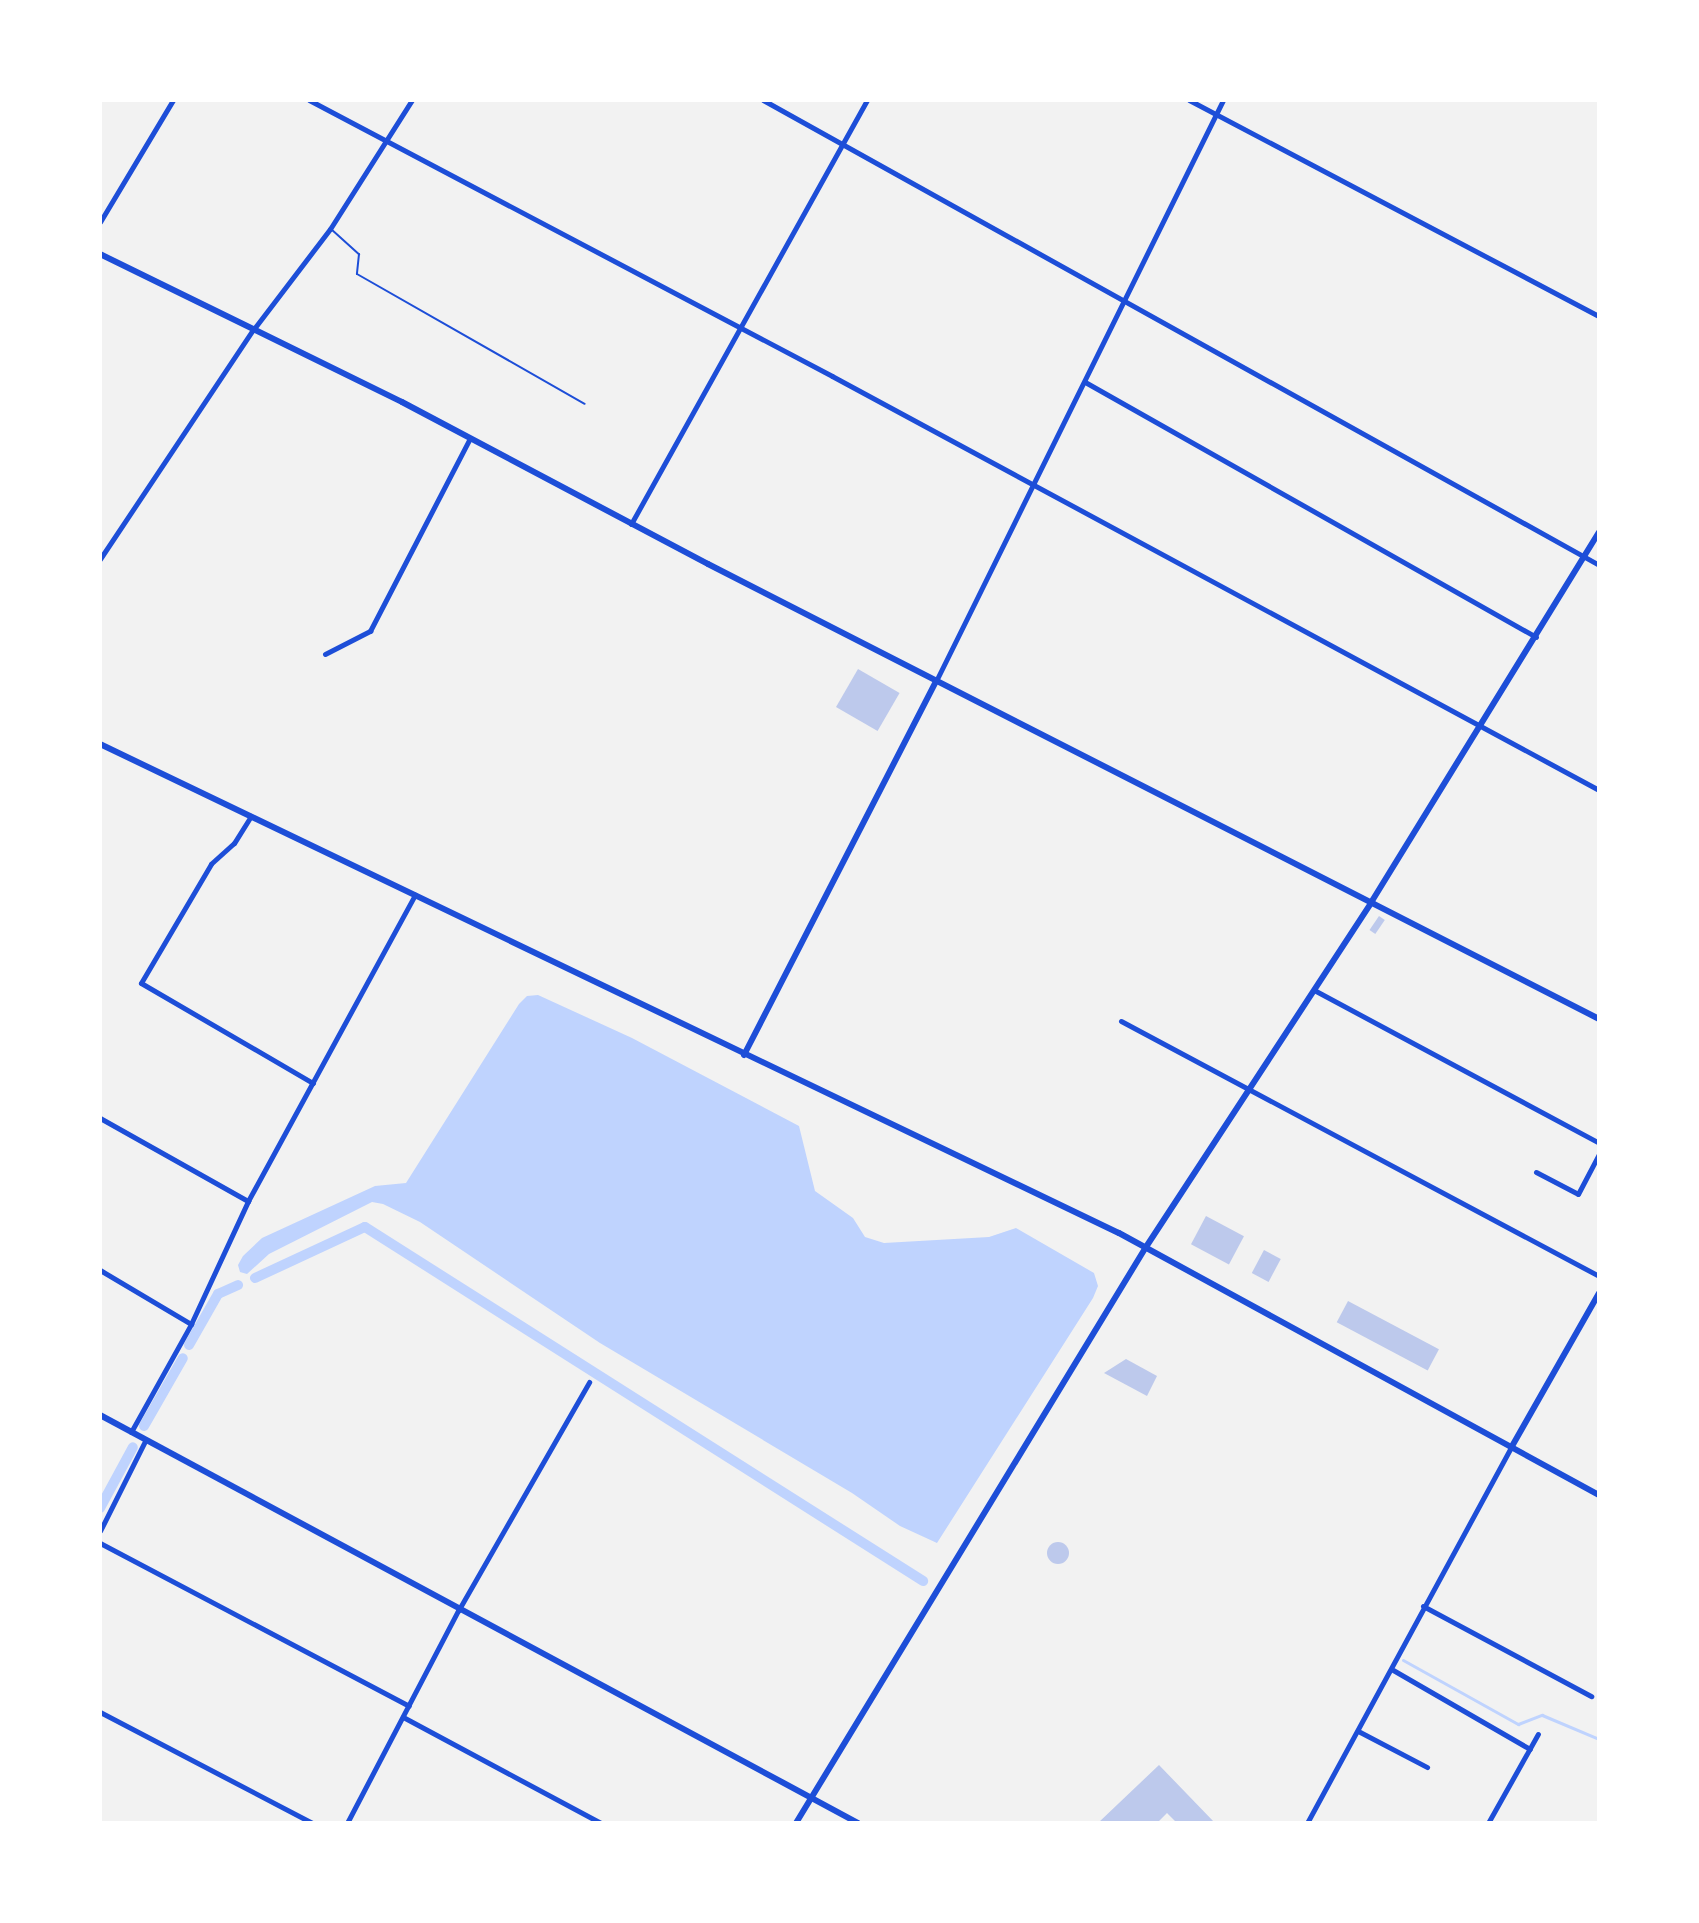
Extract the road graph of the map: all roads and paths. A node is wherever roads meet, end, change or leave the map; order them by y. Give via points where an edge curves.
1 (173, 100) edge
2 (309, 100) edge
3 (412, 100) edge
4 (763, 100) edge
5 (867, 100) edge
6 (1189, 100) edge
7 (1223, 100) edge
8 (1216, 114) junction
9 (387, 140) junction
10 (842, 144) junction
11 (100, 222) edge
12 (330, 229) junction
13 (100, 254) edge
14 (1126, 299) junction
15 (1599, 316) edge
16 (738, 328) junction
17 (253, 330) junction
18 (1085, 382) junction
19 (585, 404) dead end
20 (470, 438) junction
21 (1034, 485) junction
22 (631, 524) junction
23 (1599, 532) edge
24 (1583, 557) junction
25 (100, 559) edge
26 (1599, 565) edge
27 (1536, 637) junction
28 (325, 654) dead end
29 (936, 681) junction
30 (1480, 728) junction
31 (100, 744) edge
32 (1599, 790) edge
33 (251, 816) junction
34 (415, 895) junction
35 (1372, 901) junction
36 (1314, 990) junction
37 (1599, 1019) edge
38 (1121, 1021) dead end
39 (744, 1055) junction
40 (313, 1083) junction
41 (1248, 1092) junction
42 (100, 1118) edge
43 (1599, 1143) edge
44 (1599, 1154) edge
45 (1536, 1172) dead end
46 (248, 1201) junction
47 (1146, 1247) junction
48 (100, 1270) edge
49 (1599, 1276) edge
50 (1599, 1293) edge
51 (191, 1324) junction
52 (589, 1382) dead end
53 (100, 1415) edge
54 (131, 1432) junction
55 (145, 1441) junction
56 (1511, 1448) junction
57 (1599, 1495) edge
58 (100, 1531) edge
59 (100, 1543) edge
60 (1423, 1606) junction
61 (458, 1611) junction
62 (1393, 1670) junction
63 (1591, 1696) dead end
64 (409, 1706) junction
65 (100, 1712) edge
66 (403, 1717) junction
67 (1358, 1731) junction
68 (1538, 1734) dead end
69 (1530, 1749) junction
70 (1427, 1767) dead end
71 (810, 1797) junction
72 (312, 1823) edge
73 (347, 1823) edge
74 (601, 1823) edge
75 (796, 1823) edge
76 (858, 1823) edge
77 (1307, 1823) edge
78 (1488, 1823) edge

1 - 11 street
2 - 9 street
3 - 9 street
4 - 10 street
5 - 10 street
6 - 8 street
7 - 8 street
8 - 14 street
8 - 15 street
9 - 12 street
9 - 16 street
10 - 14 street
10 - 16 street
12 - 17 street
12 - 19 lane via 359,254 357,274
13 - 17 street
14 - 18 street
14 - 24 street
16 - 21 street
16 - 22 street
17 - 20 street
17 - 25 street
18 - 21 street
18 - 27 street
20 - 22 street
20 - 28 street via 370,631
21 - 29 street
21 - 30 street
22 - 29 street
23 - 24 street
24 - 26 street
24 - 27 street
27 - 30 street
29 - 35 street
29 - 39 street
30 - 32 street
30 - 35 street
31 - 33 street
33 - 34 street
33 - 40 street via 234,843 211,864 141,983
34 - 39 street
34 - 40 street
35 - 36 street
35 - 37 street
36 - 41 street
36 - 43 street
38 - 41 street
39 - 47 street
40 - 46 street
41 - 47 street
41 - 49 street
42 - 46 street
44 - 45 street via 1578,1194
46 - 51 street
47 - 56 street
47 - 71 street
48 - 51 street
50 - 56 street
51 - 54 street
52 - 61 street
53 - 54 street
54 - 55 street
55 - 58 street
55 - 61 street
56 - 57 street
56 - 60 street
59 - 64 street
60 - 62 street
60 - 63 street
61 - 64 street
61 - 71 street
62 - 67 street
62 - 69 street
64 - 66 street
65 - 72 street
66 - 73 street
66 - 74 street
67 - 70 street
67 - 77 street
68 - 69 street
69 - 78 street
71 - 75 street
71 - 76 street

